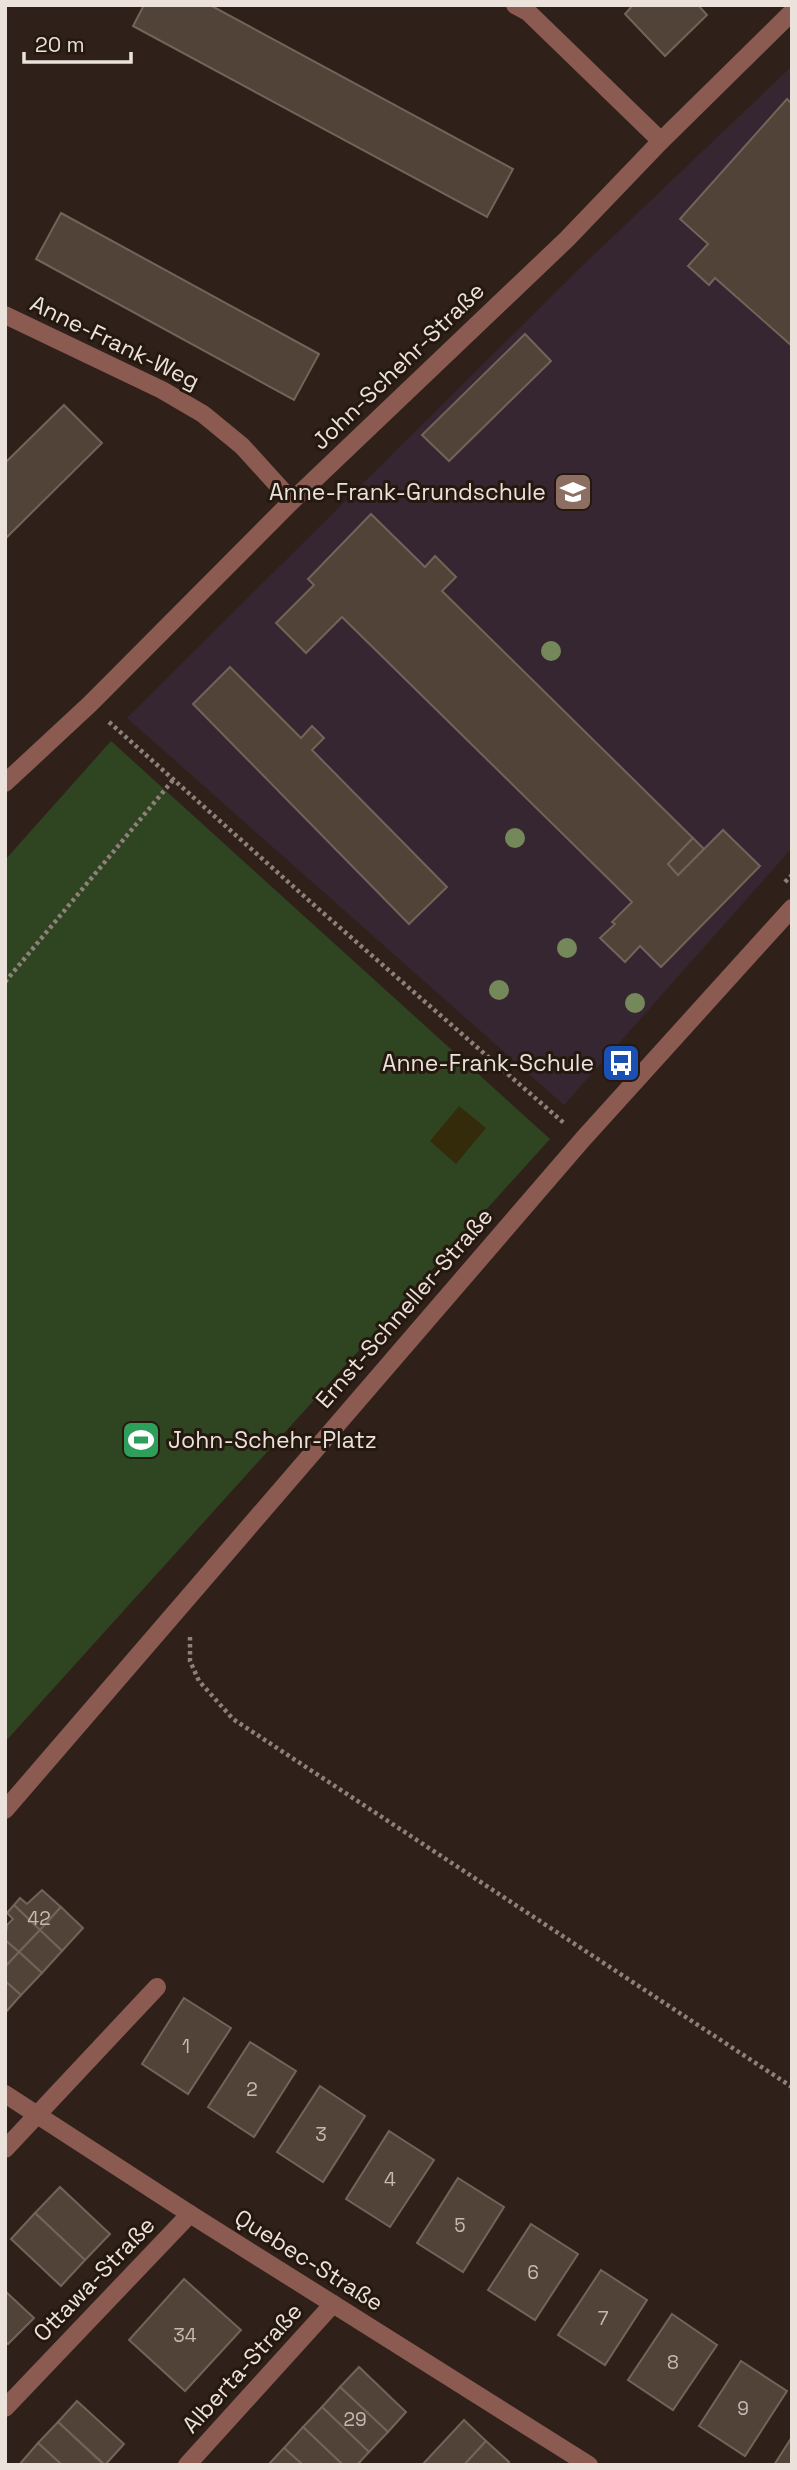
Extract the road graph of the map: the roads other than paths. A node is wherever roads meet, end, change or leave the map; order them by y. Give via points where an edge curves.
1 (515, 5) edge
2 (792, 12) edge
3 (661, 141) junction
4 (5, 315) edge
5 (292, 501) junction
6 (5, 783) edge
7 (792, 908) edge
8 (5, 1810) edge
9 (157, 1987) dead end
10 (5, 2094) edge
11 (37, 2116) junction
12 (5, 2149) edge
13 (190, 2214) junction
14 (333, 2304) junction
15 (5, 2408) edge
16 (587, 2464) edge
17 (187, 2465) edge

1 - 3 street via 528,12
2 - 3 street, John-Schehr-Straße
3 - 5 street, John-Schehr-Straße via 567,239
4 - 5 street, Anne-Frank-Weg via 203,414 242,446
5 - 6 street, John-Schehr-Straße
7 - 8 street, Ernst-Schneller-Straße via 583,1139
9 - 11 street
10 - 11 street, Quebec-Straße
11 - 12 street
11 - 13 street, Quebec-Straße
13 - 14 street, Quebec-Straße
13 - 15 street, Ottawa-Straße
14 - 16 street, Quebec-Straße
14 - 17 street, Alberta-Straße

